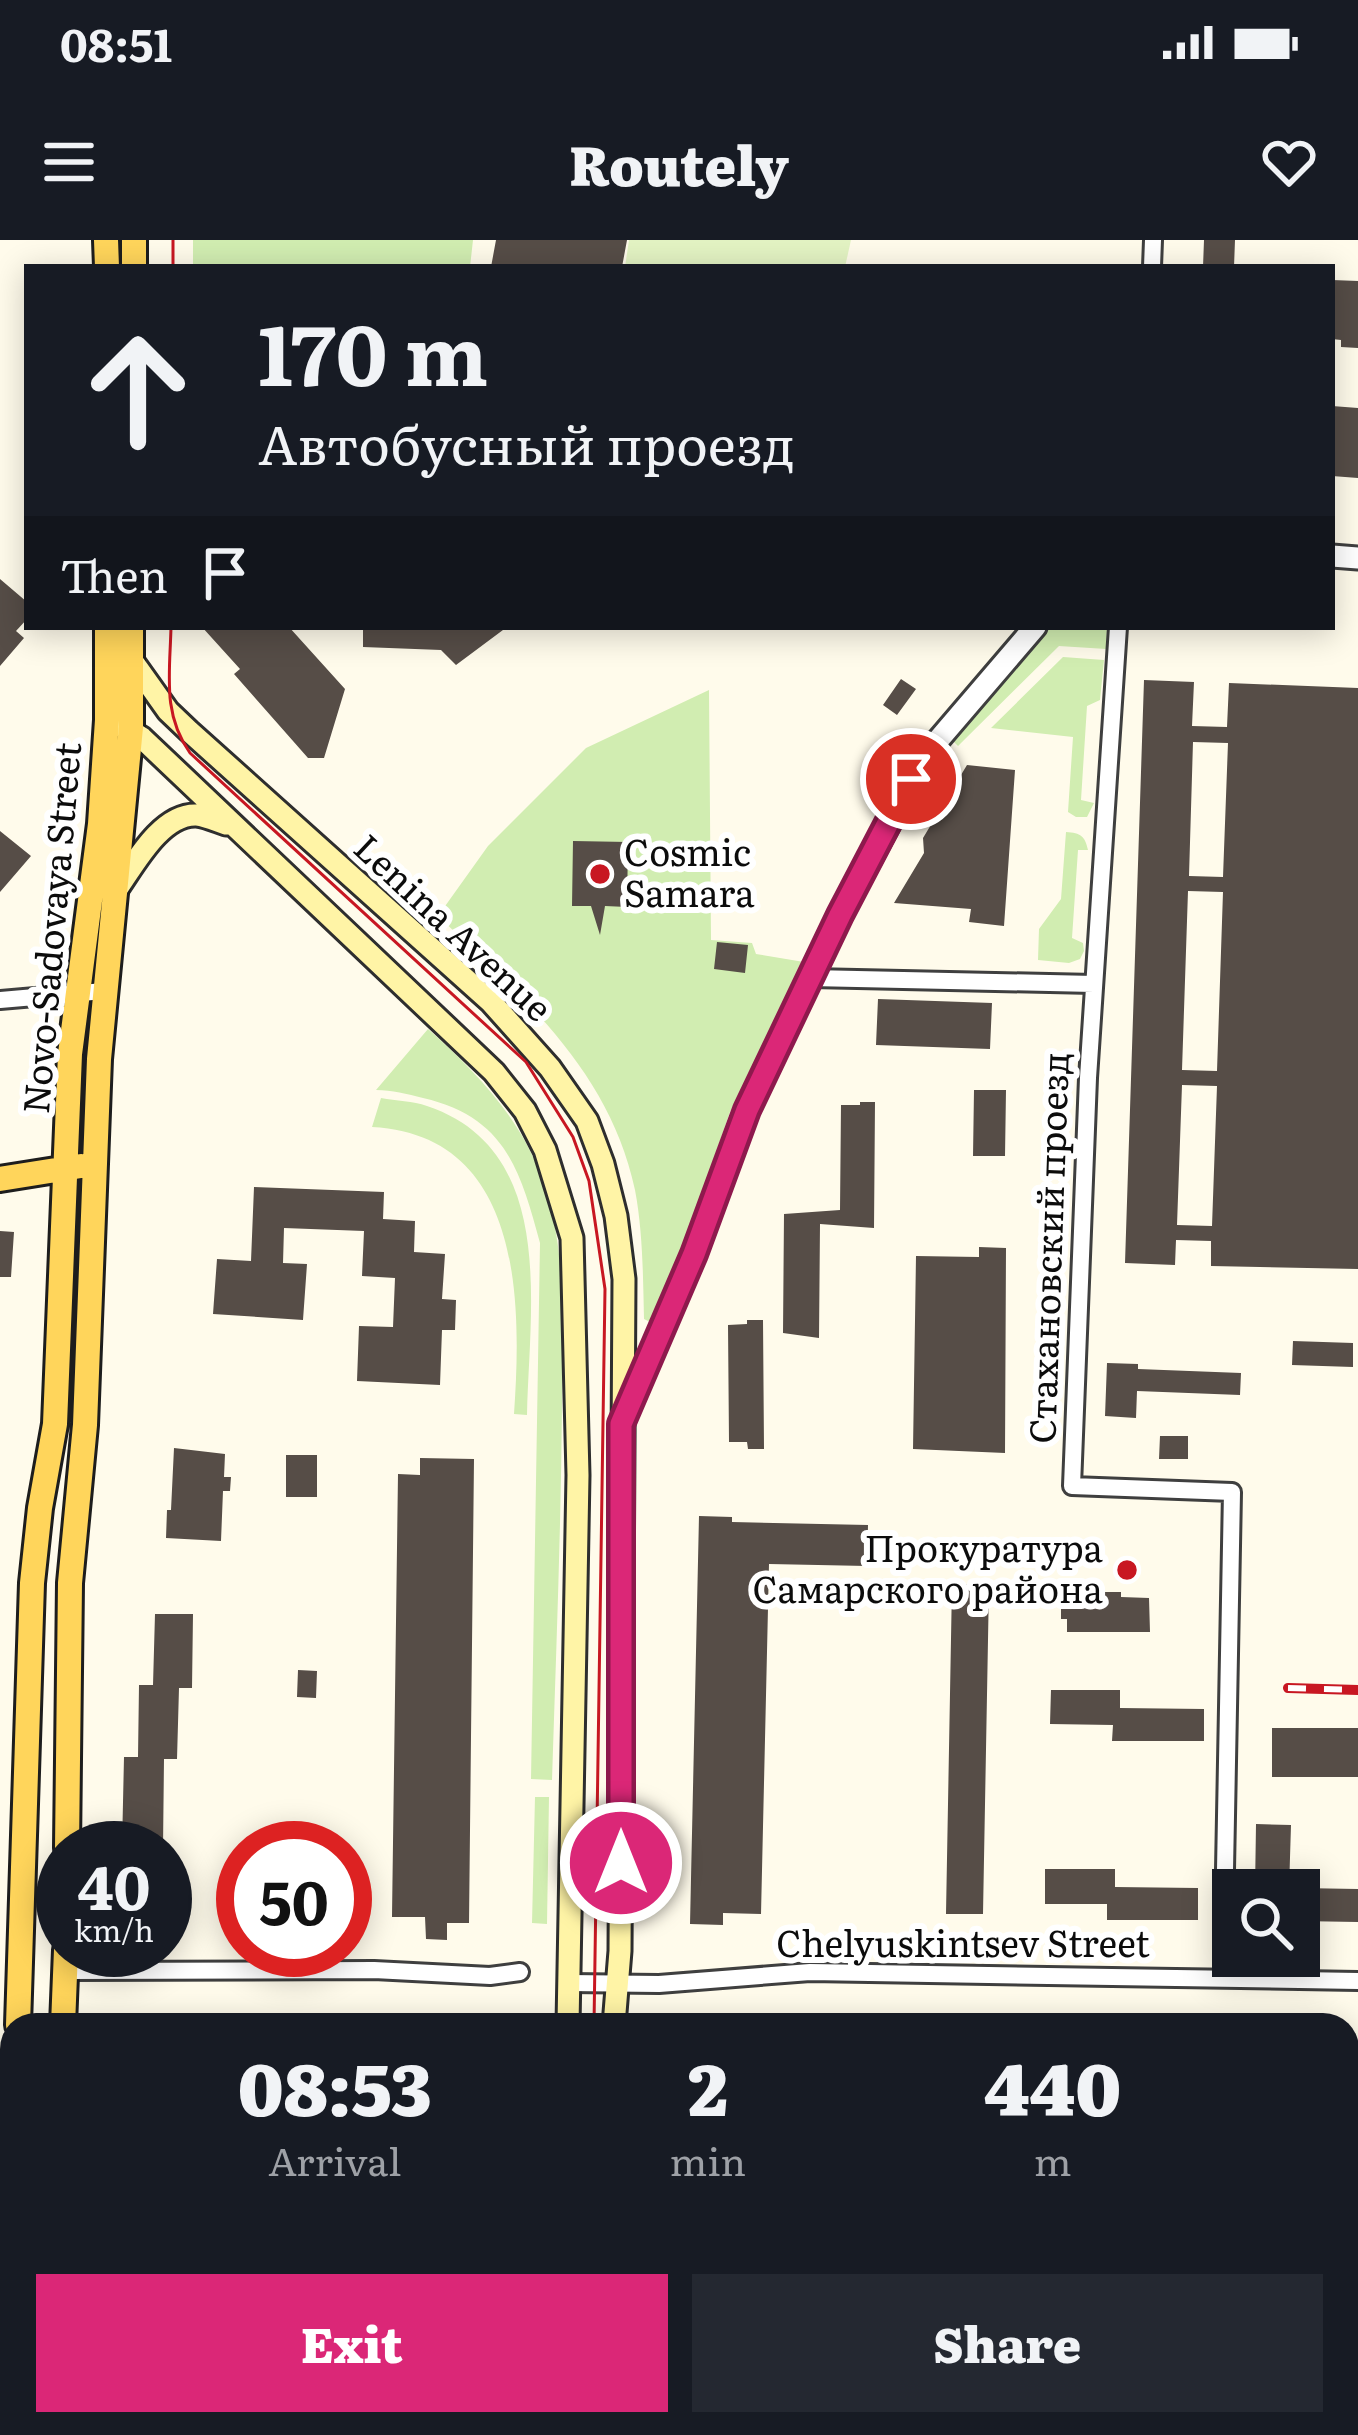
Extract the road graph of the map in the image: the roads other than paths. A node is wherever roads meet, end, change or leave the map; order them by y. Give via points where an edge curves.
1 (107, 630) edge
2 (131, 630) edge
3 (1032, 630) edge
4 (1118, 630) edge
5 (131, 659) junction
6 (119, 723) junction
7 (232, 826) junction
8 (117, 889) junction
9 (811, 978) junction
10 (1094, 984) junction
11 (76, 991) junction
12 (104, 991) junction
13 (0, 1000) edge
14 (95, 1165) junction
15 (68, 1167) junction
16 (0, 1179) edge
17 (621, 1424) junction
18 (40, 1508) junction
19 (75, 1515) junction
20 (67, 1821) edge
21 (192, 1964) edge
22 (520, 1972) dead end
23 (65, 1977) edge
24 (1223, 1978) junction
25 (1358, 1981) edge
26 (568, 1983) junction
27 (616, 1984) junction
28 (18, 2013) edge
29 (64, 2013) edge
30 (568, 2013) edge
31 (615, 2013) edge

1 - 6 main road, Novo-Sadovaya Street
2 - 5 main road, Novo-Sadovaya Street
3 - 9 street via 928,752
4 - 10 street, Стахановский проезд
5 - 6 main road, Novo-Sadovaya Street
5 - 17 main road, Lenina Avenue via 168,711 491,1002 586,1121 616,1216 624,1280
6 - 7 main road, Lenina Avenue
6 - 8 main road, Novo-Sadovaya Street
6 - 11 main road, Novo-Sadovaya Street
7 - 8 main road via 181,818
7 - 26 main road, Lenina Avenue via 494,1072 525,1111 561,1197 572,1238 578,1475
8 - 12 main road, Novo-Sadovaya Street
9 - 10 street
9 - 17 street via 747,1110
10 - 24 street, Стахановский проезд via 1072,1486 1232,1492
11 - 12 street
11 - 13 street
11 - 15 main road, Novo-Sadovaya Street
12 - 14 main road, Novo-Sadovaya Street
14 - 15 main road
14 - 19 main road, Novo-Sadovaya Street
15 - 16 main road
15 - 18 main road, Novo-Sadovaya Street via 56,1424
17 - 27 main road, Lenina Avenue
18 - 19 main road
18 - 28 main road, Novo-Sadovaya Street
19 - 20 main road, Novo-Sadovaya Street
21 - 22 street
23 - 29 main road
24 - 25 street, Chelyuskintsev Street
24 - 27 street, Chelyuskintsev Street via 810,1972
26 - 27 street, Chelyuskintsev Street
26 - 30 main road, Lenina Avenue
27 - 31 main road, Lenina Avenue

